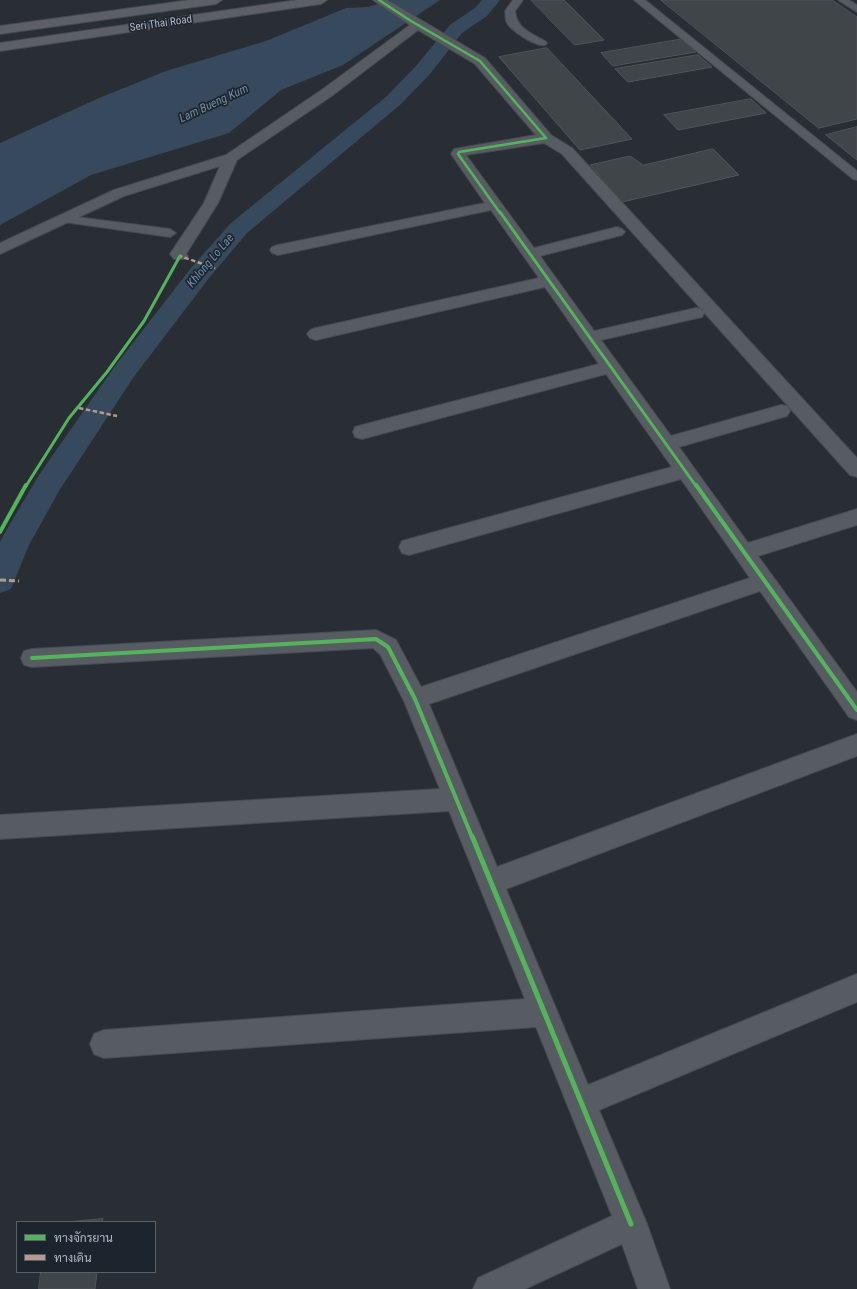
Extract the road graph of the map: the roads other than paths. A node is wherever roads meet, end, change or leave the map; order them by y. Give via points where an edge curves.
1 (216, 0) edge
2 (322, 0) edge
3 (379, 0) edge
4 (518, 0) edge
5 (638, 0) edge
6 (843, 0) edge
7 (857, 9) edge
8 (417, 25) junction
9 (14, 28) junction
10 (0, 30) edge
11 (542, 43) dead end
12 (19, 44) junction
13 (0, 47) edge
14 (546, 138) junction
15 (231, 158) junction
16 (857, 176) edge
17 (495, 205) junction
18 (61, 219) junction
19 (617, 232) dead end
20 (170, 233) dead end
21 (0, 249) edge
22 (278, 250) dead end
23 (530, 254) junction
24 (180, 256) dead end
25 (550, 281) junction
26 (696, 313) dead end
27 (316, 334) dead end
28 (590, 337) junction
29 (611, 367) junction
30 (781, 411) dead end
31 (362, 432) dead end
32 (666, 444) junction
33 (857, 470) edge
34 (685, 471) junction
35 (857, 517) edge
36 (409, 547) dead end
37 (744, 552) junction
38 (765, 582) junction
39 (32, 658) dead end
40 (850, 690) edge
41 (415, 699) junction
42 (857, 710) edge
43 (857, 745) edge
44 (456, 799) junction
45 (0, 827) edge
46 (490, 882) junction
47 (857, 988) edge
48 (544, 1012) junction
49 (104, 1044) dead end
50 (581, 1103) junction
51 (631, 1224) junction
52 (489, 1289) edge
53 (654, 1289) edge

1 - 9 main road, Seri Thai Road
2 - 12 main road, Seri Thai Road
3 - 8 street
4 - 11 lane via 510,11 510,21 520,31
5 - 16 lane
6 - 7 lane
8 - 14 street via 480,61
8 - 15 street via 334,88
9 - 10 main road, Seri Thai Road
9 - 12 main road
12 - 13 main road, Seri Thai Road
14 - 17 street via 458,153
14 - 33 street via 567,151
15 - 18 street via 119,193
15 - 24 street via 211,203 178,254
17 - 22 street
17 - 23 street
18 - 20 lane
18 - 21 street
19 - 23 street
23 - 25 street
25 - 27 street
25 - 28 street
26 - 28 street
28 - 29 street
29 - 31 street
29 - 32 street
30 - 32 street
32 - 34 street
34 - 36 street
34 - 37 street
35 - 37 street
37 - 38 street
38 - 40 street
38 - 41 street
39 - 41 street via 376,639 388,647
40 - 42 street
41 - 44 street
43 - 46 street
44 - 45 street
44 - 46 street
46 - 48 street
47 - 50 street
48 - 49 street
48 - 50 street
50 - 51 street
51 - 52 street
51 - 53 street

